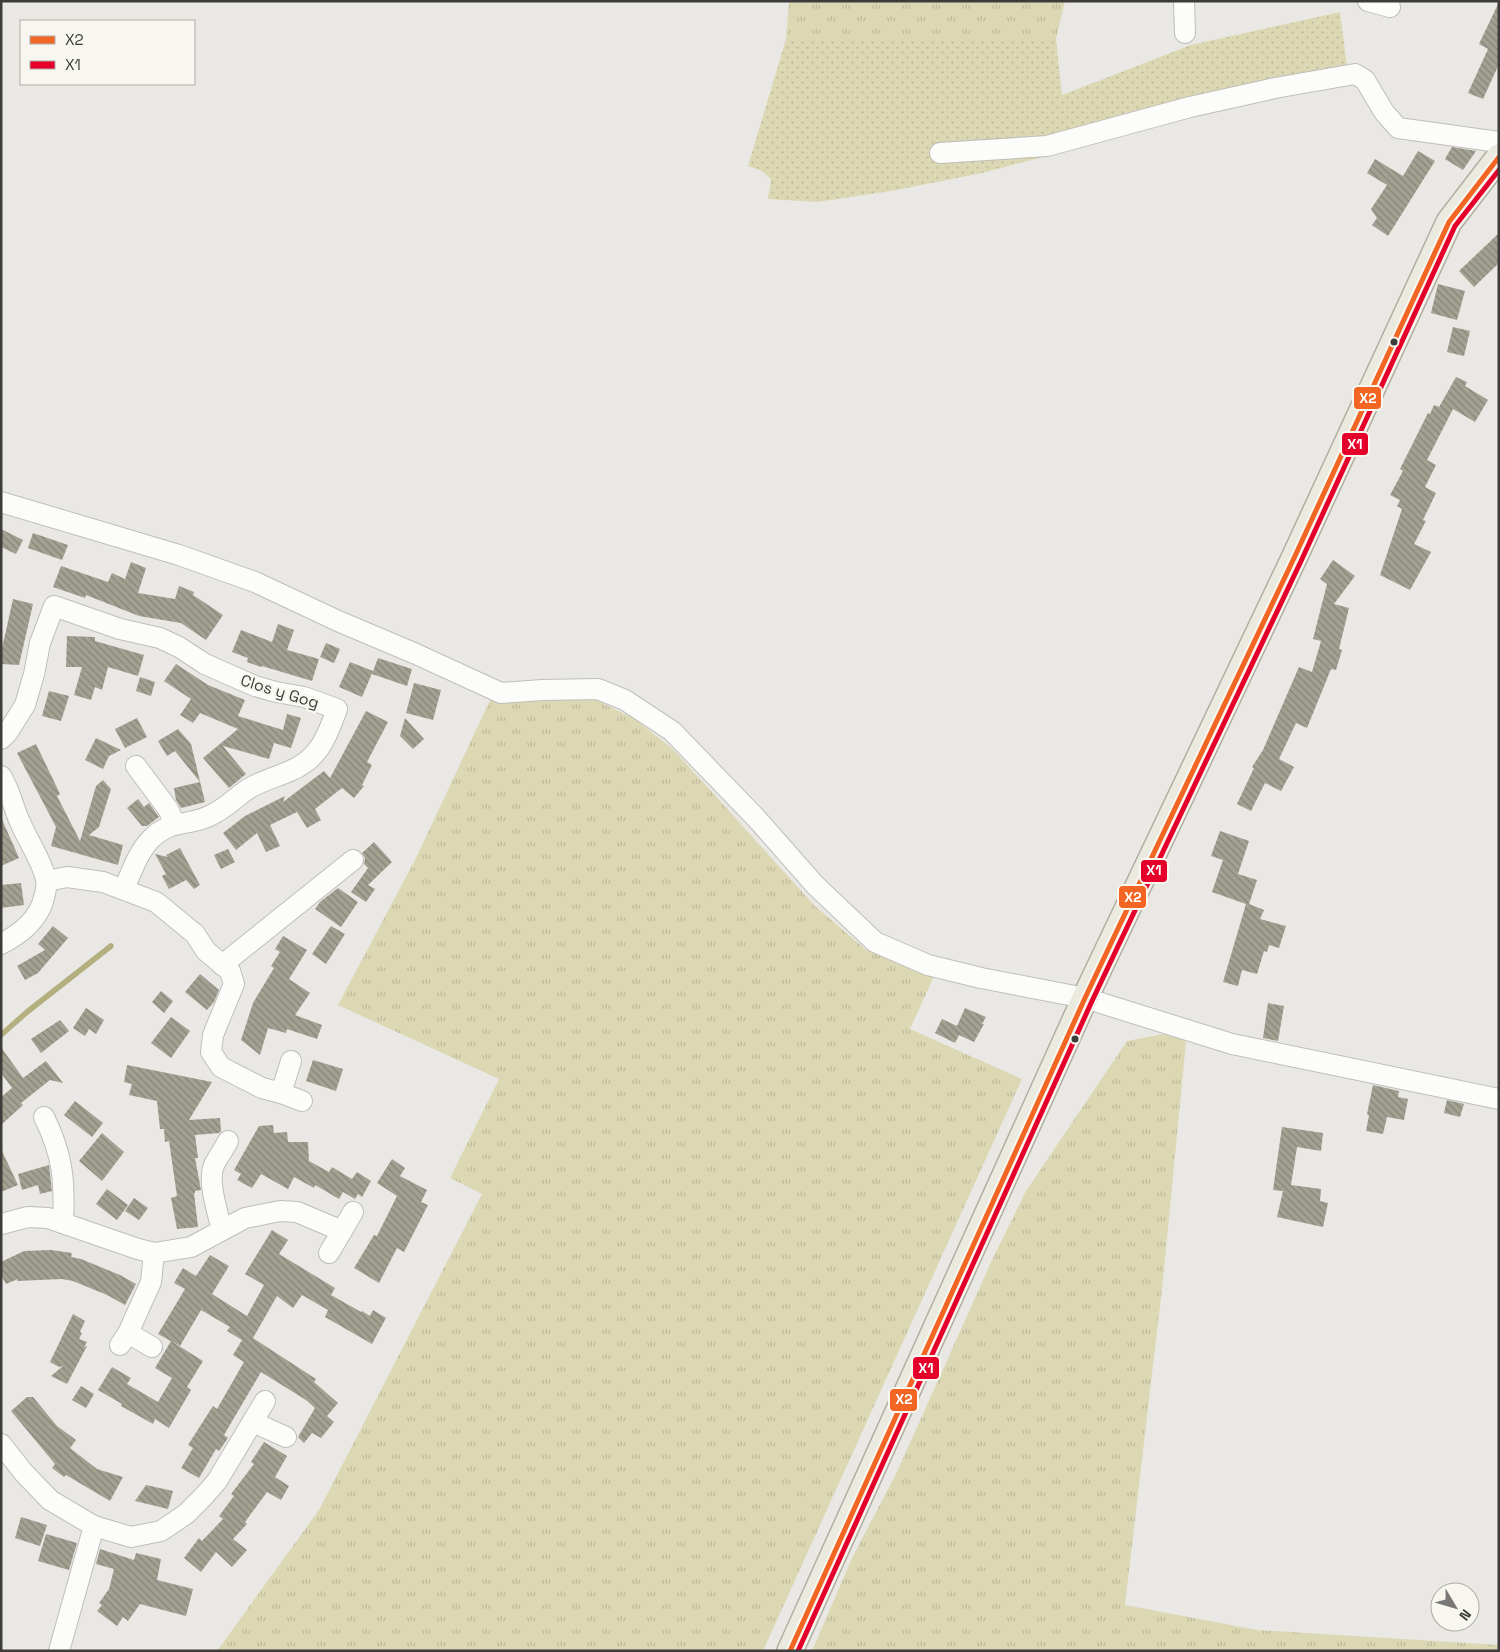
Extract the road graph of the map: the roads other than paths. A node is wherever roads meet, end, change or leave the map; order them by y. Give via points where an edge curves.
1 (1184, 1) edge
2 (1368, 1) edge
3 (1390, 6) dead end
4 (1185, 33) dead end
5 (1499, 142) edge
6 (940, 153) dead end
7 (1499, 157) edge
8 (1, 502) edge
9 (1, 739) edge
10 (136, 766) dead end
11 (1, 776) edge
12 (175, 824) junction
13 (353, 860) dead end
14 (47, 881) junction
15 (124, 889) junction
16 (1, 944) edge
17 (222, 965) junction
18 (1085, 998) junction
19 (291, 1061) dead end
20 (281, 1093) junction
21 (1499, 1099) edge
22 (302, 1101) dead end
23 (44, 1116) dead end
24 (228, 1142) dead end
25 (353, 1212) dead end
26 (63, 1223) junction
27 (1, 1224) edge
28 (222, 1230) junction
29 (342, 1231) junction
30 (154, 1253) junction
31 (329, 1253) dead end
32 (152, 1347) dead end
33 (265, 1401) dead end
34 (253, 1422) junction
35 (286, 1438) dead end
36 (1, 1444) edge
37 (94, 1526) junction
38 (60, 1651) edge
39 (790, 1651) edge

1 - 4 street
2 - 3 street
5 - 6 street via 1398,128 1365,80 1355,74 1199,105 1047,146
7 - 18 main road via 1449,222
8 - 18 street via 179,555 255,582 501,694 598,690 625,700 672,731 815,885 875,942 928,965
9 - 12 street, Clos y Gog via 25,705 40,643 54,606 120,629 160,638 205,664 256,686 304,697 337,709 330,730 313,758 248,789 224,809 204,818
10 - 12 street via 168,809
11 - 14 street
12 - 15 street, Clos y Gog via 166,826 150,839 137,858
13 - 17 street
14 - 15 street via 67,876
14 - 16 street via 39,912 29,925
15 - 17 street via 156,902 195,934 206,952
17 - 20 street via 230,971 234,984 213,1035 211,1052 221,1066 262,1088
18 - 21 street via 1232,1044
18 - 39 main road
19 - 20 street
20 - 22 street
23 - 26 street via 60,1158 65,1189
24 - 28 street via 214,1165 212,1175
25 - 29 street
26 - 27 street via 28,1217
26 - 30 street
28 - 29 street via 254,1215 280,1211 297,1212
28 - 30 street via 191,1247
29 - 31 street
30 - 32 street via 151,1282 124,1339
33 - 34 street
34 - 35 street
34 - 37 street via 217,1481 186,1514 161,1530 131,1537
36 - 37 street via 50,1500
37 - 38 street

